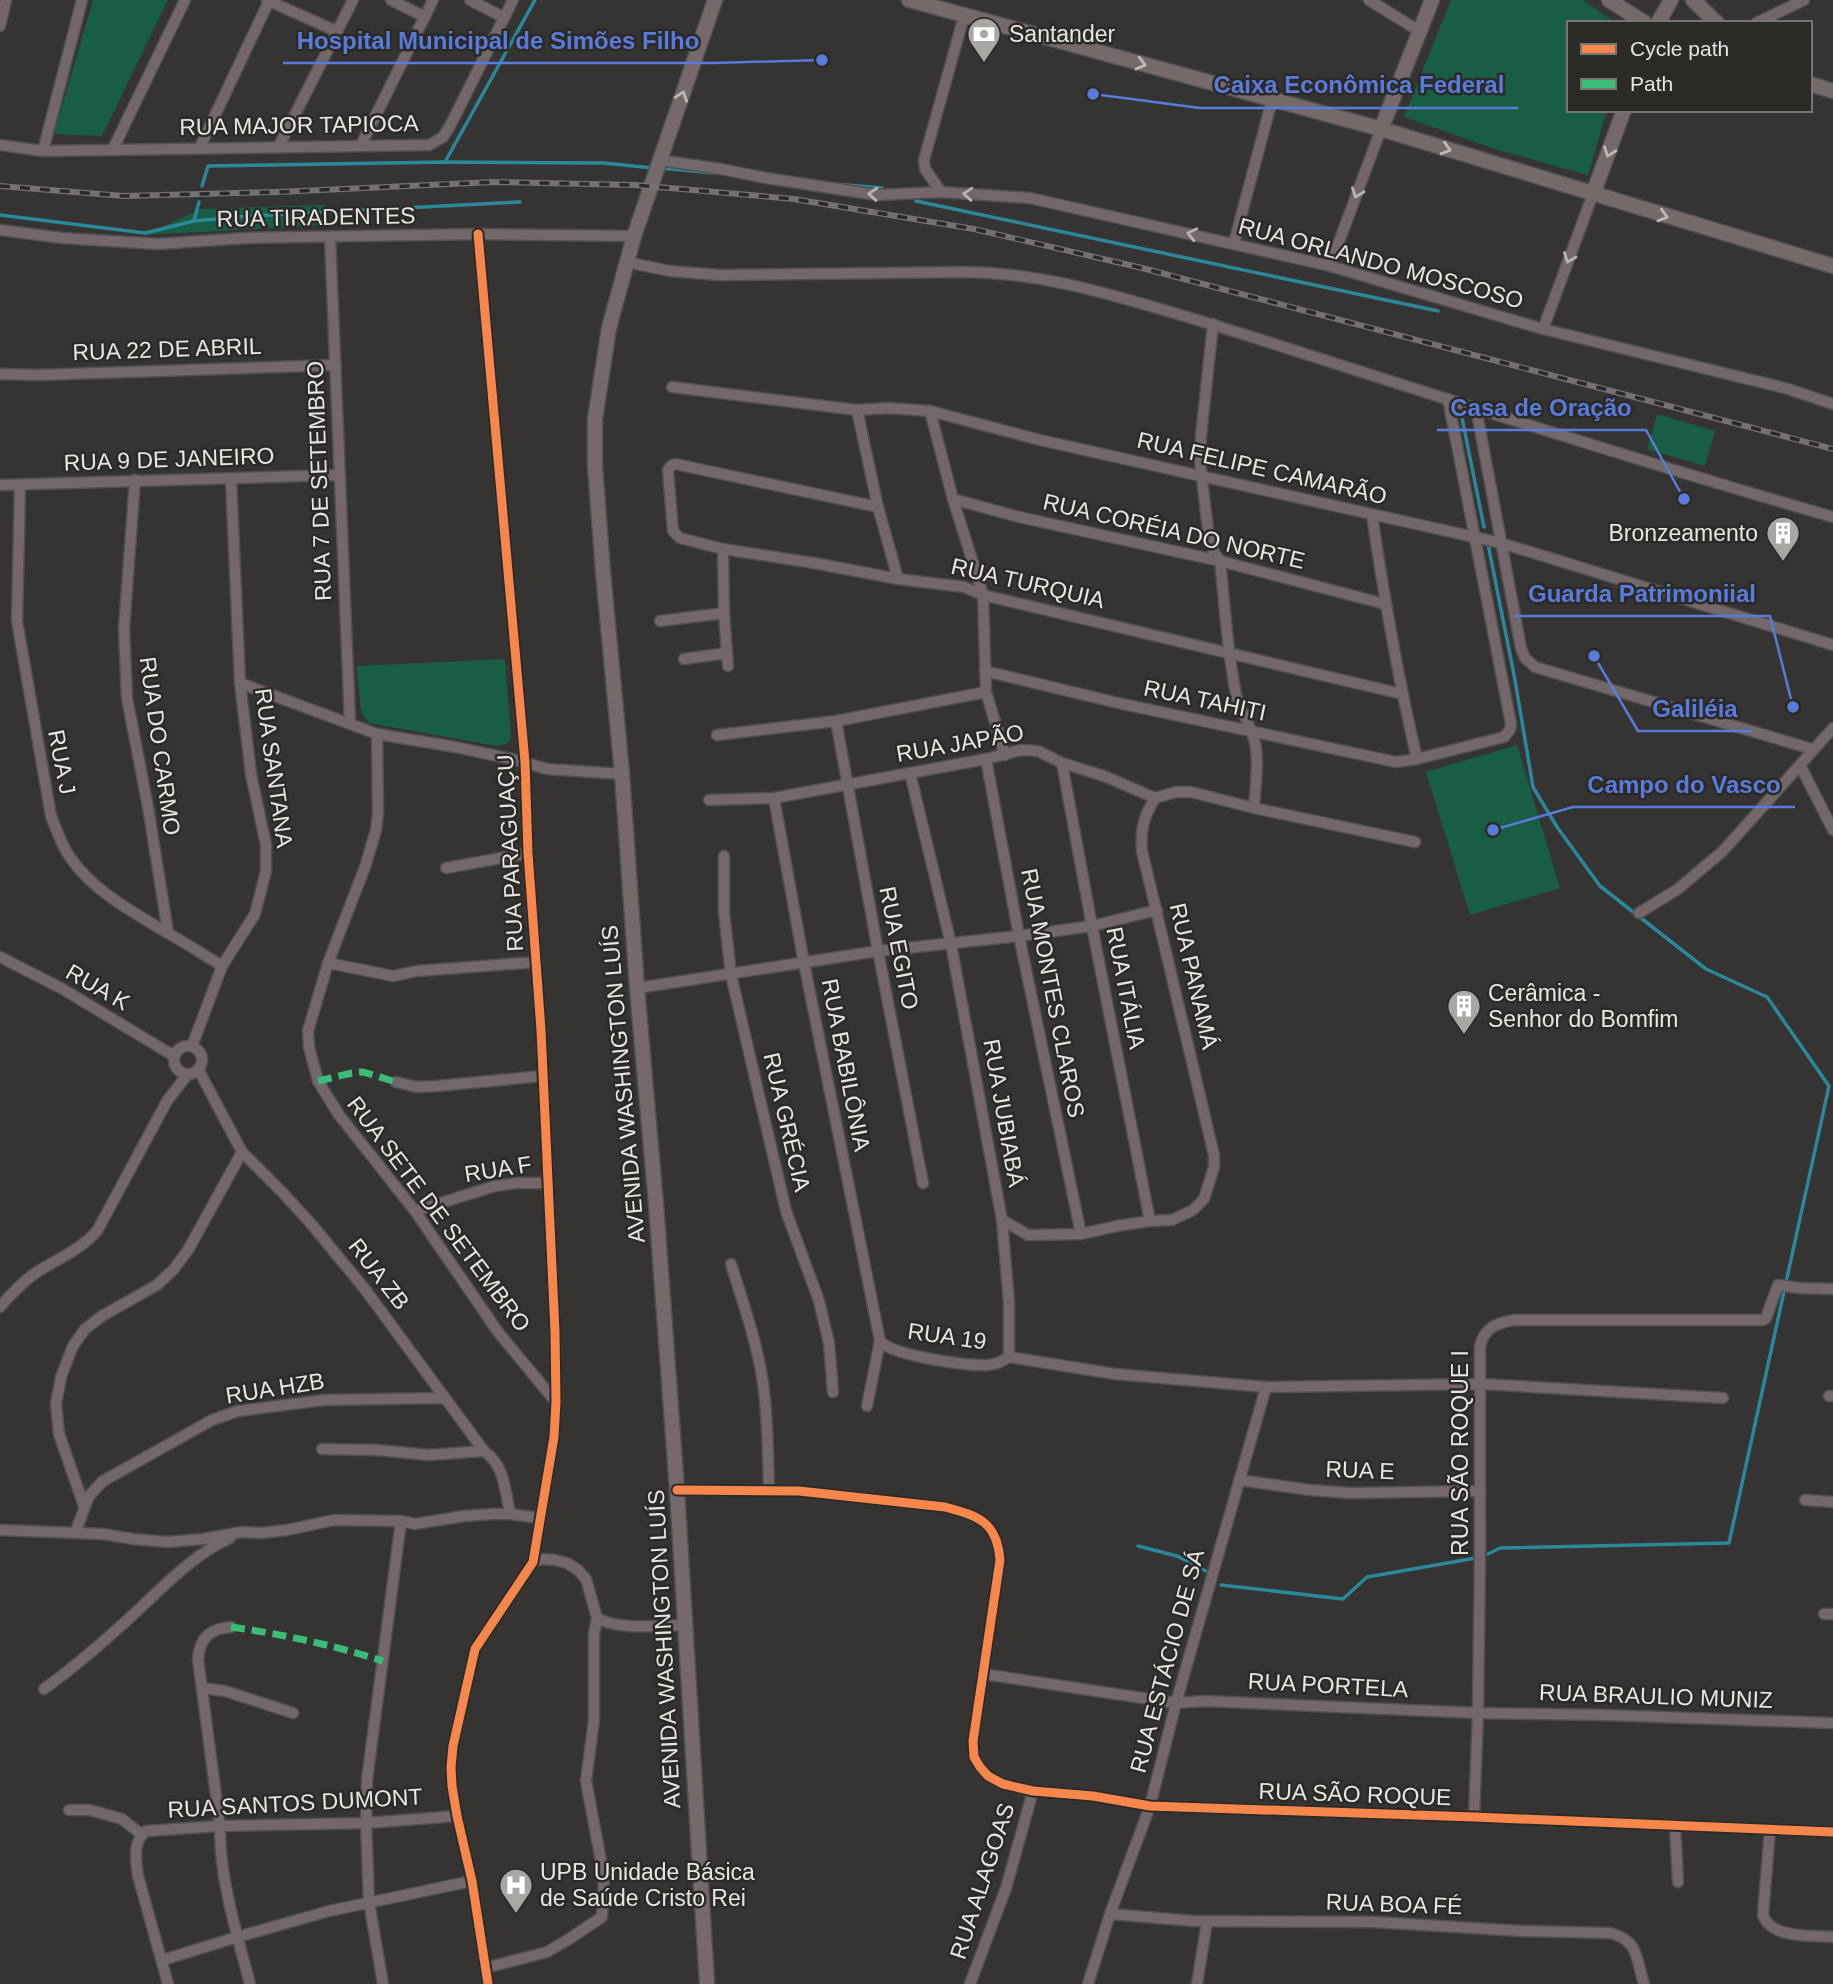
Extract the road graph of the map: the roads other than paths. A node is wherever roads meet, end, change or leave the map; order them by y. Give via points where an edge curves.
1 (6, 0) edge
2 (82, 0) edge
3 (185, 0) edge
4 (353, 0) edge
5 (391, 0) edge
6 (433, 0) edge
7 (470, 0) edge
8 (513, 0) edge
9 (715, 0) edge
10 (909, 0) edge
11 (1369, 0) edge
12 (1432, 0) edge
13 (1609, 0) edge
14 (1671, 0) edge
15 (1693, 0) edge
16 (1804, 0) edge
17 (268, 1) edge
18 (964, 16) junction
19 (425, 17) junction
20 (503, 17) junction
21 (1642, 21) edge
22 (1659, 21) edge
23 (1715, 21) edge
24 (1760, 21) edge
25 (0, 26) edge
26 (338, 32) junction
27 (1419, 32) junction
28 (1812, 85) edge
29 (1833, 91) edge
30 (1272, 100) junction
31 (1623, 112) edge
32 (1381, 129) junction
33 (0, 145) edge
34 (361, 145) junction
35 (279, 146) junction
36 (200, 147) junction
37 (113, 149) junction
38 (43, 151) junction
39 (655, 173) junction
40 (941, 192) junction
41 (1593, 194) junction
42 (0, 230) edge
43 (478, 234) junction
44 (634, 236) junction
45 (330, 237) junction
46 (1234, 243) junction
47 (626, 262) junction
48 (1330, 266) junction
49 (1833, 266) edge
50 (1213, 324) junction
51 (1542, 329) junction
52 (336, 365) junction
53 (0, 374) edge
54 (672, 387) dead end
55 (1448, 400) junction
56 (1833, 404) edge
57 (1476, 408) junction
58 (856, 410) junction
59 (930, 411) junction
60 (339, 475) junction
61 (1202, 476) junction
62 (232, 479) junction
63 (135, 480) junction
64 (0, 485) edge
65 (20, 485) junction
66 (954, 499) junction
67 (878, 507) junction
68 (1371, 515) junction
69 (1833, 517) edge
70 (1476, 538) junction
71 (1502, 543) junction
72 (723, 549) junction
73 (1220, 561) junction
74 (898, 579) junction
75 (983, 595) junction
76 (1385, 604) junction
77 (724, 613) junction
78 (660, 621) dead end
79 (1833, 645) edge
80 (1229, 652) junction
81 (727, 653) junction
82 (684, 659) dead end
83 (729, 666) dead end
84 (985, 671) junction
85 (240, 683) junction
86 (986, 692) junction
87 (1402, 694) junction
88 (836, 721) junction
89 (351, 723) junction
90 (1833, 728) edge
91 (1252, 732) junction
92 (377, 734) junction
93 (717, 735) dead end
94 (1812, 749) junction
95 (1005, 755) junction
96 (986, 760) junction
97 (1417, 760) junction
98 (525, 762) junction
99 (1062, 763) junction
100 (1800, 765) junction
101 (910, 773) junction
102 (622, 774) junction
103 (847, 784) junction
104 (774, 798) junction
105 (1155, 798) junction
106 (709, 800) dead end
107 (1254, 808) junction
108 (1833, 830) edge
109 (1415, 842) dead end
110 (528, 853) junction
111 (723, 856) dead end
112 (446, 868) dead end
113 (1157, 910) junction
114 (1639, 913) dead end
115 (1092, 926) junction
116 (168, 932) junction
117 (1019, 936) junction
118 (951, 944) junction
119 (878, 951) junction
120 (0, 957) edge
121 (536, 962) junction
122 (328, 963) junction
123 (804, 963) junction
124 (222, 966) junction
125 (731, 975) junction
126 (637, 988) junction
127 (192, 1046) junction
128 (174, 1056) junction
129 (193, 1072) junction
130 (543, 1076) junction
131 (396, 1082) dead end
132 (242, 1152) junction
133 (1214, 1167) joint
134 (548, 1182) junction
135 (923, 1183) dead end
136 (415, 1211) junction
137 (1002, 1220) junction
138 (1150, 1221) junction
139 (1081, 1234) junction
140 (731, 1264) dead end
141 (1833, 1289) edge
142 (0, 1307) edge
143 (880, 1341) junction
144 (1009, 1357) junction
145 (1481, 1384) junction
146 (1266, 1387) junction
147 (832, 1392) dead end
148 (445, 1398) junction
149 (1723, 1398) dead end
150 (556, 1402) junction
151 (867, 1406) dead end
152 (322, 1449) dead end
153 (484, 1451) junction
154 (1239, 1479) junction
155 (677, 1490) junction
156 (769, 1490) junction
157 (1480, 1491) junction
158 (1805, 1500) dead end
159 (1833, 1502) edge
160 (84, 1506) junction
161 (510, 1514) junction
162 (540, 1518) junction
163 (401, 1521) junction
164 (0, 1530) edge
165 (243, 1532) junction
166 (75, 1533) junction
167 (533, 1562) junction
168 (597, 1618) junction
169 (685, 1625) junction
170 (231, 1627) dead end
171 (983, 1674) junction
172 (202, 1688) junction
173 (44, 1689) dead end
174 (1176, 1703) junction
175 (293, 1713) dead end
176 (1478, 1713) junction
177 (1833, 1723) edge
178 (1033, 1791) junction
179 (1150, 1806) junction
180 (69, 1810) dead end
181 (457, 1816) junction
182 (1474, 1817) junction
183 (366, 1823) junction
184 (1675, 1825) junction
185 (220, 1826) junction
186 (1770, 1829) junction
187 (1833, 1832) edge
188 (140, 1837) junction
189 (472, 1881) junction
190 (1678, 1882) dead end
191 (369, 1902) junction
192 (1110, 1914) junction
193 (1207, 1922) junction
194 (237, 1937) junction
195 (1833, 1937) edge
196 (163, 1960) junction
197 (485, 1968) junction
198 (168, 1984) edge
199 (250, 1984) edge
200 (383, 1984) edge
201 (488, 1984) edge
202 (707, 1984) edge
203 (970, 1984) edge
204 (1088, 1984) edge
205 (1197, 1984) edge
206 (1644, 1984) edge

1 - 25 street
2 - 38 street
3 - 37 street
4 - 26 street
5 - 19 street
6 - 19 street
7 - 20 street
8 - 20 street, RUA MAJOR TAPIOCA
39 -> 9 main road, AVENIDA WASHINGTON LUÍS
10 - 18 main road
11 - 27 street
12 - 27 main road
13 - 21 main road
14 - 22 main road
15 - 23 main road
16 - 24 street
17 - 26 street
17 - 36 street
18 -> 30 main road
18 - 40 street via 924,160
19 - 34 street
20 - 34 street, RUA MAJOR TAPIOCA via 450,126 437,142
26 - 35 street
27 - 32 main road
28 - 29 main road
30 - 32 main road
30 - 46 street
31 -> 41 main road
32 -> 41 main road
32 -> 48 street
33 - 38 street, RUA MAJOR TAPIOCA
34 - 35 street, RUA MAJOR TAPIOCA
35 - 36 street, RUA MAJOR TAPIOCA
36 - 37 street, RUA MAJOR TAPIOCA
37 - 38 street, RUA MAJOR TAPIOCA
40 -> 39 street, RUA ORLANDO MOSCOSO via 877,195 722,169
39 - 44 main road, AVENIDA WASHINGTON LUÍS
46 -> 40 street, RUA ORLANDO MOSCOSO via 1030,198
41 -> 49 main road
41 -> 51 street
42 - 45 street, RUA TIRADENTES via 158,244
43 - 44 street, RUA TIRADENTES
43 - 45 street, RUA TIRADENTES
43 - 98 street, RUA PARAGUAÇU
44 - 47 main road, AVENIDA WASHINGTON LUÍS
45 - 52 street, RUA 7 DE SETEMBRO
46 - 48 street, RUA ORLANDO MOSCOSO
47 - 50 street via 718,275 999,273 1095,290
47 - 102 main road, AVENIDA WASHINGTON LUÍS via 609,328 595,419 603,572
48 - 51 street, RUA ORLANDO MOSCOSO
50 - 55 street
50 - 61 street via 1201,436
51 - 56 street, RUA ORLANDO MOSCOSO via 1785,388
52 - 53 street, RUA 22 DE ABRIL
52 - 60 street, RUA 7 DE SETEMBRO
54 - 58 street, RUA FELIPE CAMARÃO
55 - 57 street
55 - 70 street
57 - 69 street
57 - 71 street
58 - 59 street, RUA FELIPE CAMARÃO
58 - 67 street
59 - 61 street, RUA FELIPE CAMARÃO
59 - 66 street
60 - 62 street, RUA 9 DE JANEIRO
60 - 89 street, RUA 7 DE SETEMBRO
61 - 68 street, RUA FELIPE CAMARÃO
61 - 73 street via 1208,530
62 - 63 street, RUA 9 DE JANEIRO
62 - 85 street, RUA SANTANA
63 - 65 street, RUA 9 DE JANEIRO
63 - 116 street, RUA DO CARMO via 124,629 127,698
64 - 65 street, RUA 9 DE JANEIRO
65 - 116 street, RUA J via 17,621 51,816 83,873 124,906
66 - 73 street, RUA CORÉIA DO NORTE
66 - 75 street
67 - 72 street, RUA TURQUIA via 675,464 668,473 674,534
67 - 74 street
68 - 70 street, RUA FELIPE CAMARÃO
68 - 76 street
70 - 71 street, RUA FELIPE CAMARÃO
70 - 97 street, RUA TAHITI via 1511,724 1507,735 1499,739
71 - 79 street, RUA FELIPE CAMARÃO
71 - 94 street via 1521,648 1535,667
72 - 74 street, RUA TURQUIA
72 - 77 street
73 - 76 street, RUA CORÉIA DO NORTE
73 - 80 street
74 - 75 street, RUA TURQUIA via 964,587
75 - 80 street, RUA TURQUIA
75 - 84 street
76 - 87 street
77 - 78 street
77 - 81 street
80 - 87 street, RUA TURQUIA
80 - 91 street via 1239,707
81 - 82 street
81 - 83 street
84 - 86 street
84 - 91 street, RUA TAHITI
85 - 89 street
85 - 124 street, RUA SANTANA via 251,774 266,845 266,871 256,914
86 - 88 street
86 - 95 street
87 - 97 street
88 - 93 street
88 - 103 street, RUA EGITO
89 - 92 street
90 - 94 street
91 - 97 street, RUA TAHITI via 1396,762
91 - 107 street via 1256,748
92 - 98 street
92 - 122 street via 376,830
94 - 100 street
95 - 96 street, RUA JAPÃO
95 - 99 street, RUA JAPÃO via 1038,751
96 - 101 street, RUA JAPÃO
96 - 117 street, RUA MONTES CLAROS
98 - 102 street via 562,771
98 - 110 street, RUA PARAGUAÇU
99 - 105 street, RUA JAPÃO
99 - 115 street, RUA ITÁLIA
100 - 108 street
100 - 114 street via 1723,851 1678,889
101 - 103 street, RUA JAPÃO
101 - 118 street, RUA JUBIABÁ
102 - 126 main road, AVENIDA WASHINGTON LUÍS
103 - 104 street, RUA JAPÃO
103 - 119 street, RUA EGITO
104 - 106 street, RUA JAPÃO
104 - 123 street, RUA BABILÔNIA
105 - 107 street via 1191,792
105 - 113 street, RUA PANAMÁ via 1140,836
107 - 109 street
110 - 112 street
110 - 121 street, RUA PARAGUAÇU
111 - 125 street, RUA GRÉCIA
113 - 115 street
113 - 133 street, RUA PANAMÁ
115 - 117 street
115 - 138 street, RUA ITÁLIA
116 - 124 street, RUA J
117 - 118 street
117 - 139 street, RUA MONTES CLAROS
118 - 119 street
118 - 137 street, RUA JUBIABÁ
119 - 123 street
119 - 135 street, RUA EGITO
120 - 128 street, RUA K
121 - 122 street via 393,976
121 - 130 street, RUA PARAGUAÇU
122 - 136 street, RUA SETE DE SETEMBRO via 307,1031 318,1081 338,1115
123 - 125 street
123 - 143 street, RUA BABILÔNIA
124 - 127 street, RUA SANTANA
125 - 126 street
125 - 147 street, RUA GRÉCIA via 786,1211 819,1301 829,1343
126 - 155 main road, AVENIDA WASHINGTON LUÍS
127 - 128 street via 181,1047
127 - 129 street via 202,1059
128 - 129 street via 181,1073
129 - 132 street, RUA ZB
129 - 142 street via 167,1101 97,1231 86,1244 14,1290
130 - 131 street via 417,1087
130 - 134 street, RUA PARAGUAÇU
132 - 148 street, RUA ZB via 321,1235
132 - 160 street via 174,1269 156,1285 102,1316 73,1346 56,1404 59,1434
133 - 138 street, RUA JUBIABÁ via 1204,1199 1193,1210 1172,1220
134 - 136 street, RUA F via 495,1186
134 - 150 street, RUA PARAGUAÇU
136 - 150 street, RUA SETE DE SETEMBRO via 498,1332
137 - 139 street, RUA JUBIABÁ via 1028,1234
137 - 144 street
138 - 139 street, RUA JUBIABÁ
140 - 156 street via 762,1381
141 - 145 street, RUA SÃO ROQUE I via 1778,1284 1763,1320 1498,1323 1480,1346
143 - 144 street, RUA 19 via 903,1353 959,1364 990,1365
143 - 151 street
144 - 146 street via 1104,1373
145 - 146 street
145 - 149 street
145 - 157 street, RUA SÃO ROQUE I
146 - 154 street, RUA ESTÁCIO DE SÁ
148 - 153 street, RUA ZB
148 - 160 street, RUA HZB via 324,1400 237,1411 212,1420 103,1481
150 - 162 street, RUA PARAGUAÇU
152 - 153 street via 429,1455
153 - 161 street, RUA ZB via 496,1459
154 - 157 street, RUA E via 1351,1493
154 - 174 street, RUA ESTÁCIO DE SÁ
155 - 156 street, RUA SÃO ROQUE
155 - 169 main road, AVENIDA WASHINGTON LUÍS
156 - 171 street, RUA SÃO ROQUE via 945,1507 979,1519 992,1530 1000,1560
157 - 176 street, RUA SÃO ROQUE I
158 - 159 street
160 - 166 street, RUA HZB
161 - 162 street
161 - 163 street via 415,1524
162 - 167 street, RUA PARAGUAÇU
163 - 165 street via 334,1520 287,1530
163 - 183 street via 370,1758
164 - 166 street
165 - 166 street via 167,1542
165 - 173 street via 203,1553 91,1654
167 - 168 street via 555,1560 578,1570 586,1579
167 - 181 street via 475,1649 453,1746
168 - 169 street via 607,1624
168 - 197 street via 594,1720 586,1781 604,1877 602,1917 547,1952
169 - 202 main road, AVENIDA WASHINGTON LUÍS
170 - 172 street via 211,1632 202,1641 198,1659
171 - 174 street, RUA PORTELA
171 - 178 street, RUA SÃO ROQUE via 974,1757 988,1776
172 - 175 street
172 - 185 street
174 - 176 street, RUA PORTELA
174 - 179 street, RUA ESTÁCIO DE SÁ
176 - 177 street, RUA BRAULIO MUNIZ
176 - 182 street, RUA SÃO ROQUE I
178 - 179 street, RUA SÃO ROQUE
178 - 203 street, RUA ALAGOAS via 1006,1888
179 - 182 street, RUA SÃO ROQUE
179 - 192 street, RUA ESTÁCIO DE SÁ
180 - 188 street via 90,1810 122,1819
181 - 183 street, RUA SANTOS DUMONT
181 - 189 street
182 - 184 street, RUA SÃO ROQUE
183 - 185 street, RUA SANTOS DUMONT
183 - 191 street
184 - 186 street, RUA SÃO ROQUE
184 - 190 street
185 - 188 street, RUA SANTOS DUMONT via 146,1831
185 - 194 street via 219,1852
186 - 187 street, RUA SÃO ROQUE
186 - 195 street via 1765,1923 1779,1932
188 - 196 street via 138,1876
189 - 191 street
189 - 197 street
191 - 194 street
191 - 200 street
192 - 193 street, RUA BOA FÉ
192 - 204 street, RUA ESTÁCIO DE SÁ
193 - 205 street
193 - 206 street, RUA BOA FÉ via 1373,1922 1610,1933 1633,1946
194 - 196 street
194 - 199 street
196 - 198 street
197 - 201 street

